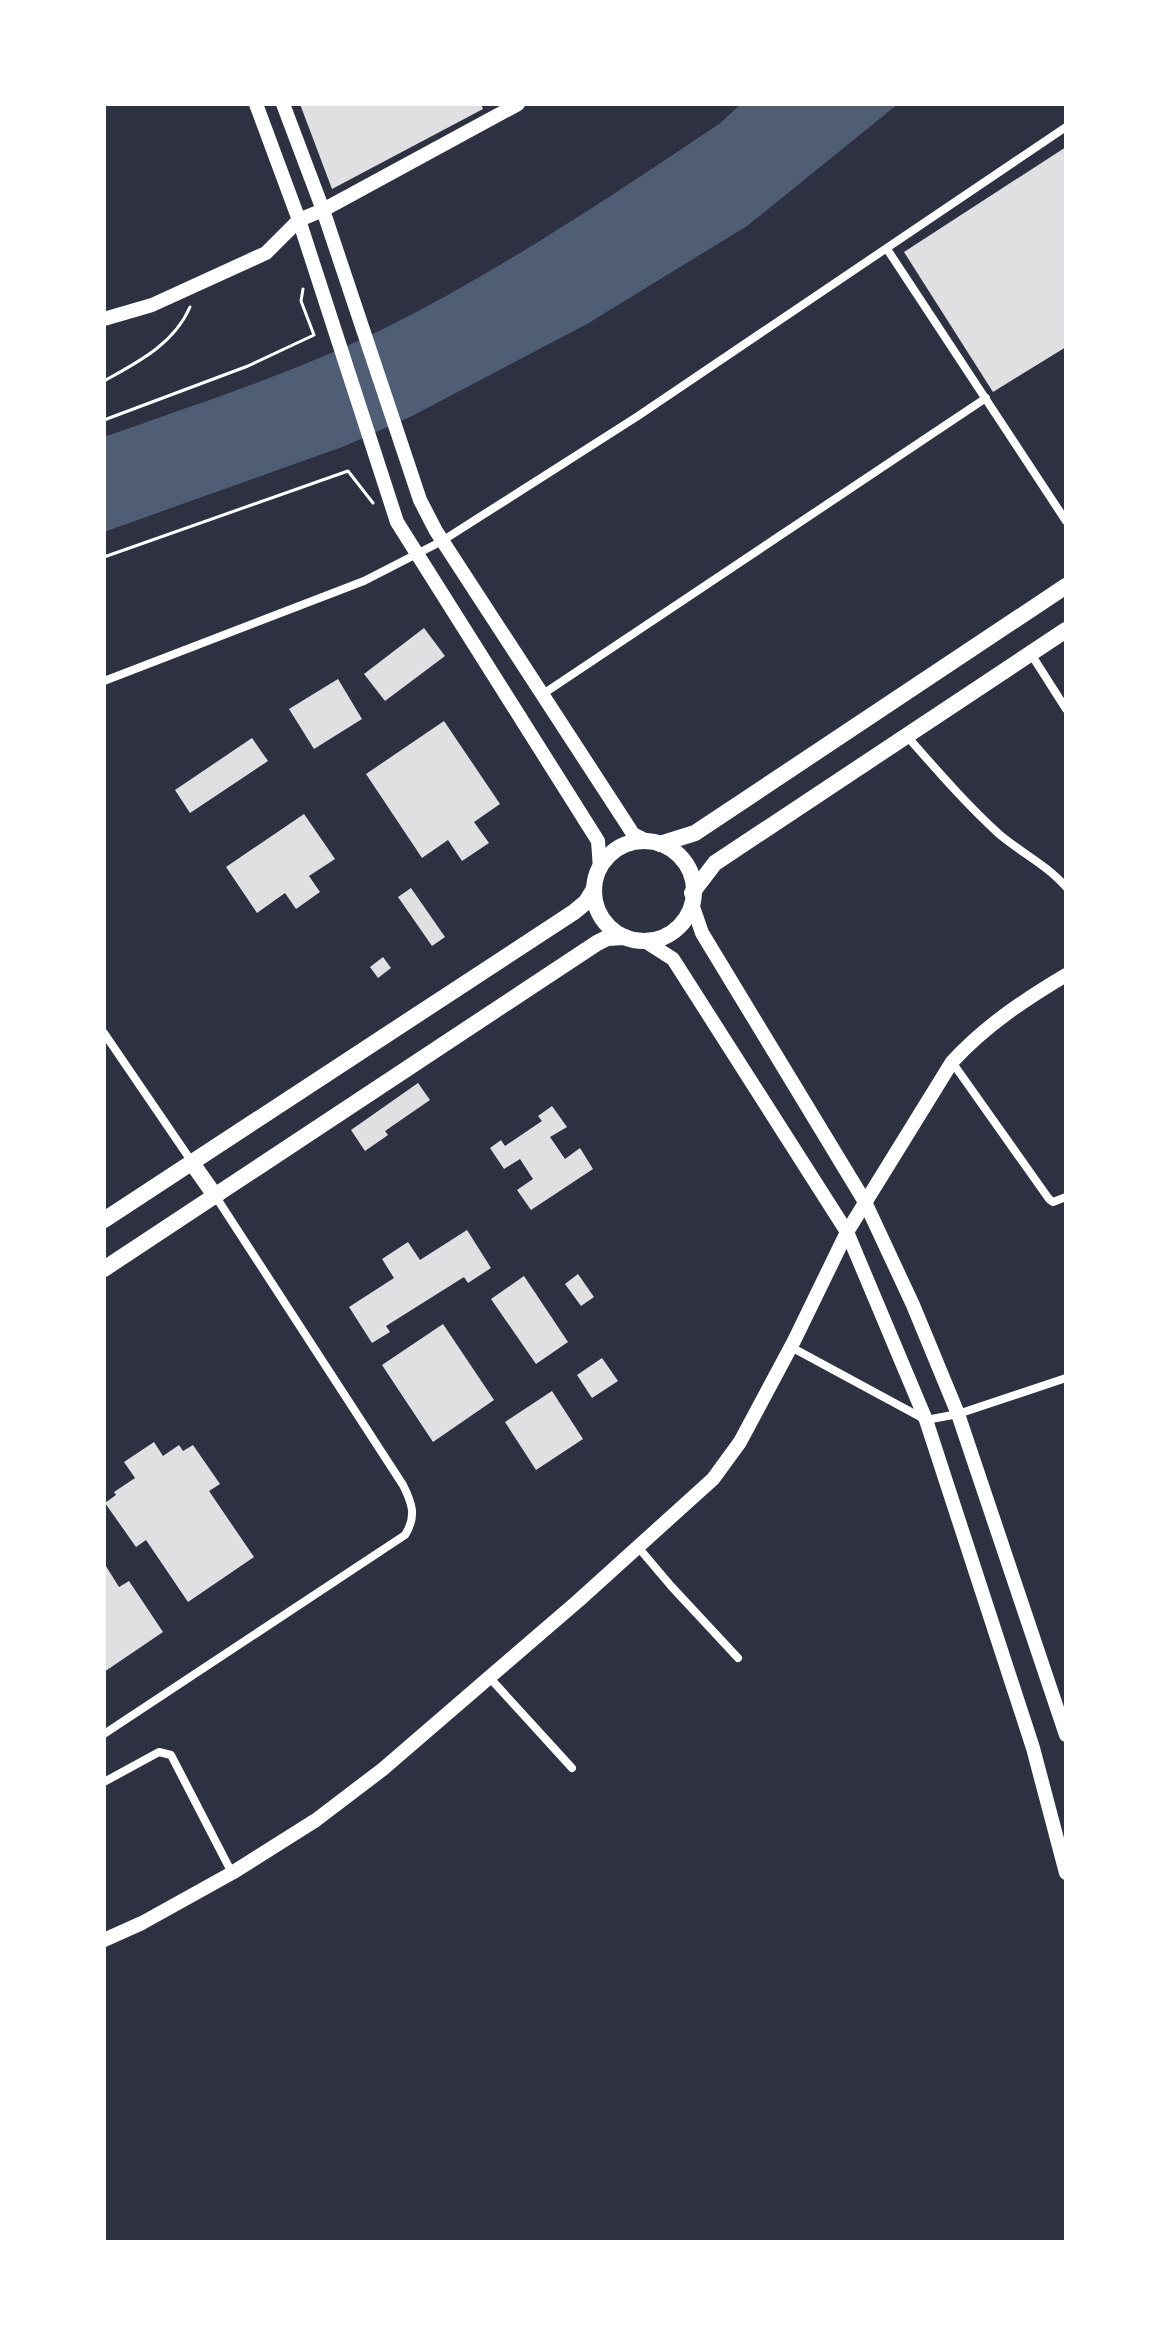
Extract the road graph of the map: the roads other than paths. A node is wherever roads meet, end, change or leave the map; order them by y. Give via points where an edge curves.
1 (256, 104) edge
2 (283, 104) edge
3 (518, 104) edge
4 (1066, 127) edge
5 (323, 210) junction
6 (299, 220) junction
7 (887, 249) junction
8 (104, 319) edge
9 (986, 398) junction
10 (1066, 521) edge
11 (442, 541) junction
12 (416, 555) junction
13 (1066, 586) edge
14 (1066, 630) edge
15 (1030, 653) junction
16 (104, 681) edge
17 (543, 694) junction
18 (1066, 709) edge
19 (906, 735) junction
20 (654, 843) junction
21 (600, 868) junction
22 (1066, 887) edge
23 (594, 889) junction
24 (692, 898) junction
25 (625, 937) junction
26 (645, 941) junction
27 (1066, 975) edge
28 (104, 1033) edge
29 (952, 1062) junction
30 (192, 1163) junction
31 (216, 1197) junction
32 (1066, 1197) edge
33 (865, 1202) junction
34 (104, 1220) edge
35 (847, 1232) junction
36 (104, 1269) edge
37 (791, 1347) junction
38 (1066, 1378) edge
39 (958, 1414) junction
40 (926, 1420) junction
41 (638, 1547) junction
42 (738, 1658) dead end
43 (489, 1677) junction
44 (104, 1734) edge
45 (1066, 1735) edge
46 (572, 1768) dead end
47 (104, 1782) edge
48 (232, 1873) junction
49 (1066, 1873) edge
50 (104, 1940) edge

1 - 6 street
2 - 5 street
3 - 5 street
4 - 7 street
5 - 6 street
5 - 11 street via 403,454
6 - 8 street via 266,253 152,305
6 - 12 street via 393,511
7 - 9 street
7 - 11 street
9 - 10 street
9 - 17 street
11 - 12 street
11 - 17 street
12 - 16 street via 364,581
12 - 21 street via 598,841
13 - 20 main road via 695,833
14 - 15 main road
15 - 18 street
15 - 19 main road
17 - 20 street via 633,834
19 - 22 street via 973,810
19 - 24 main road via 715,863
20 - 21 main road via 618,848
20 - 24 main road via 679,855 689,869
21 - 23 main road
23 - 25 main road via 601,918
23 - 30 main road via 574,912
24 - 26 main road via 678,927
24 - 33 street via 702,933
25 - 26 main road
25 - 31 main road via 597,943
26 - 35 street via 673,959
27 - 29 street via 1008,1012
28 - 30 street
29 - 32 street via 1049,1199
29 - 33 street
30 - 31 main road
30 - 34 main road
31 - 36 main road
31 - 44 street via 403,1485 414,1514 412,1524 405,1535
33 - 35 street
33 - 39 street
35 - 37 street
35 - 40 street
37 - 40 street
37 - 41 street via 740,1442 713,1479
38 - 39 street
39 - 40 street
39 - 45 street
40 - 49 street via 1033,1748
41 - 42 street
41 - 43 street
43 - 46 street
43 - 48 street via 383,1769
47 - 48 street via 159,1752 171,1755
48 - 50 street

